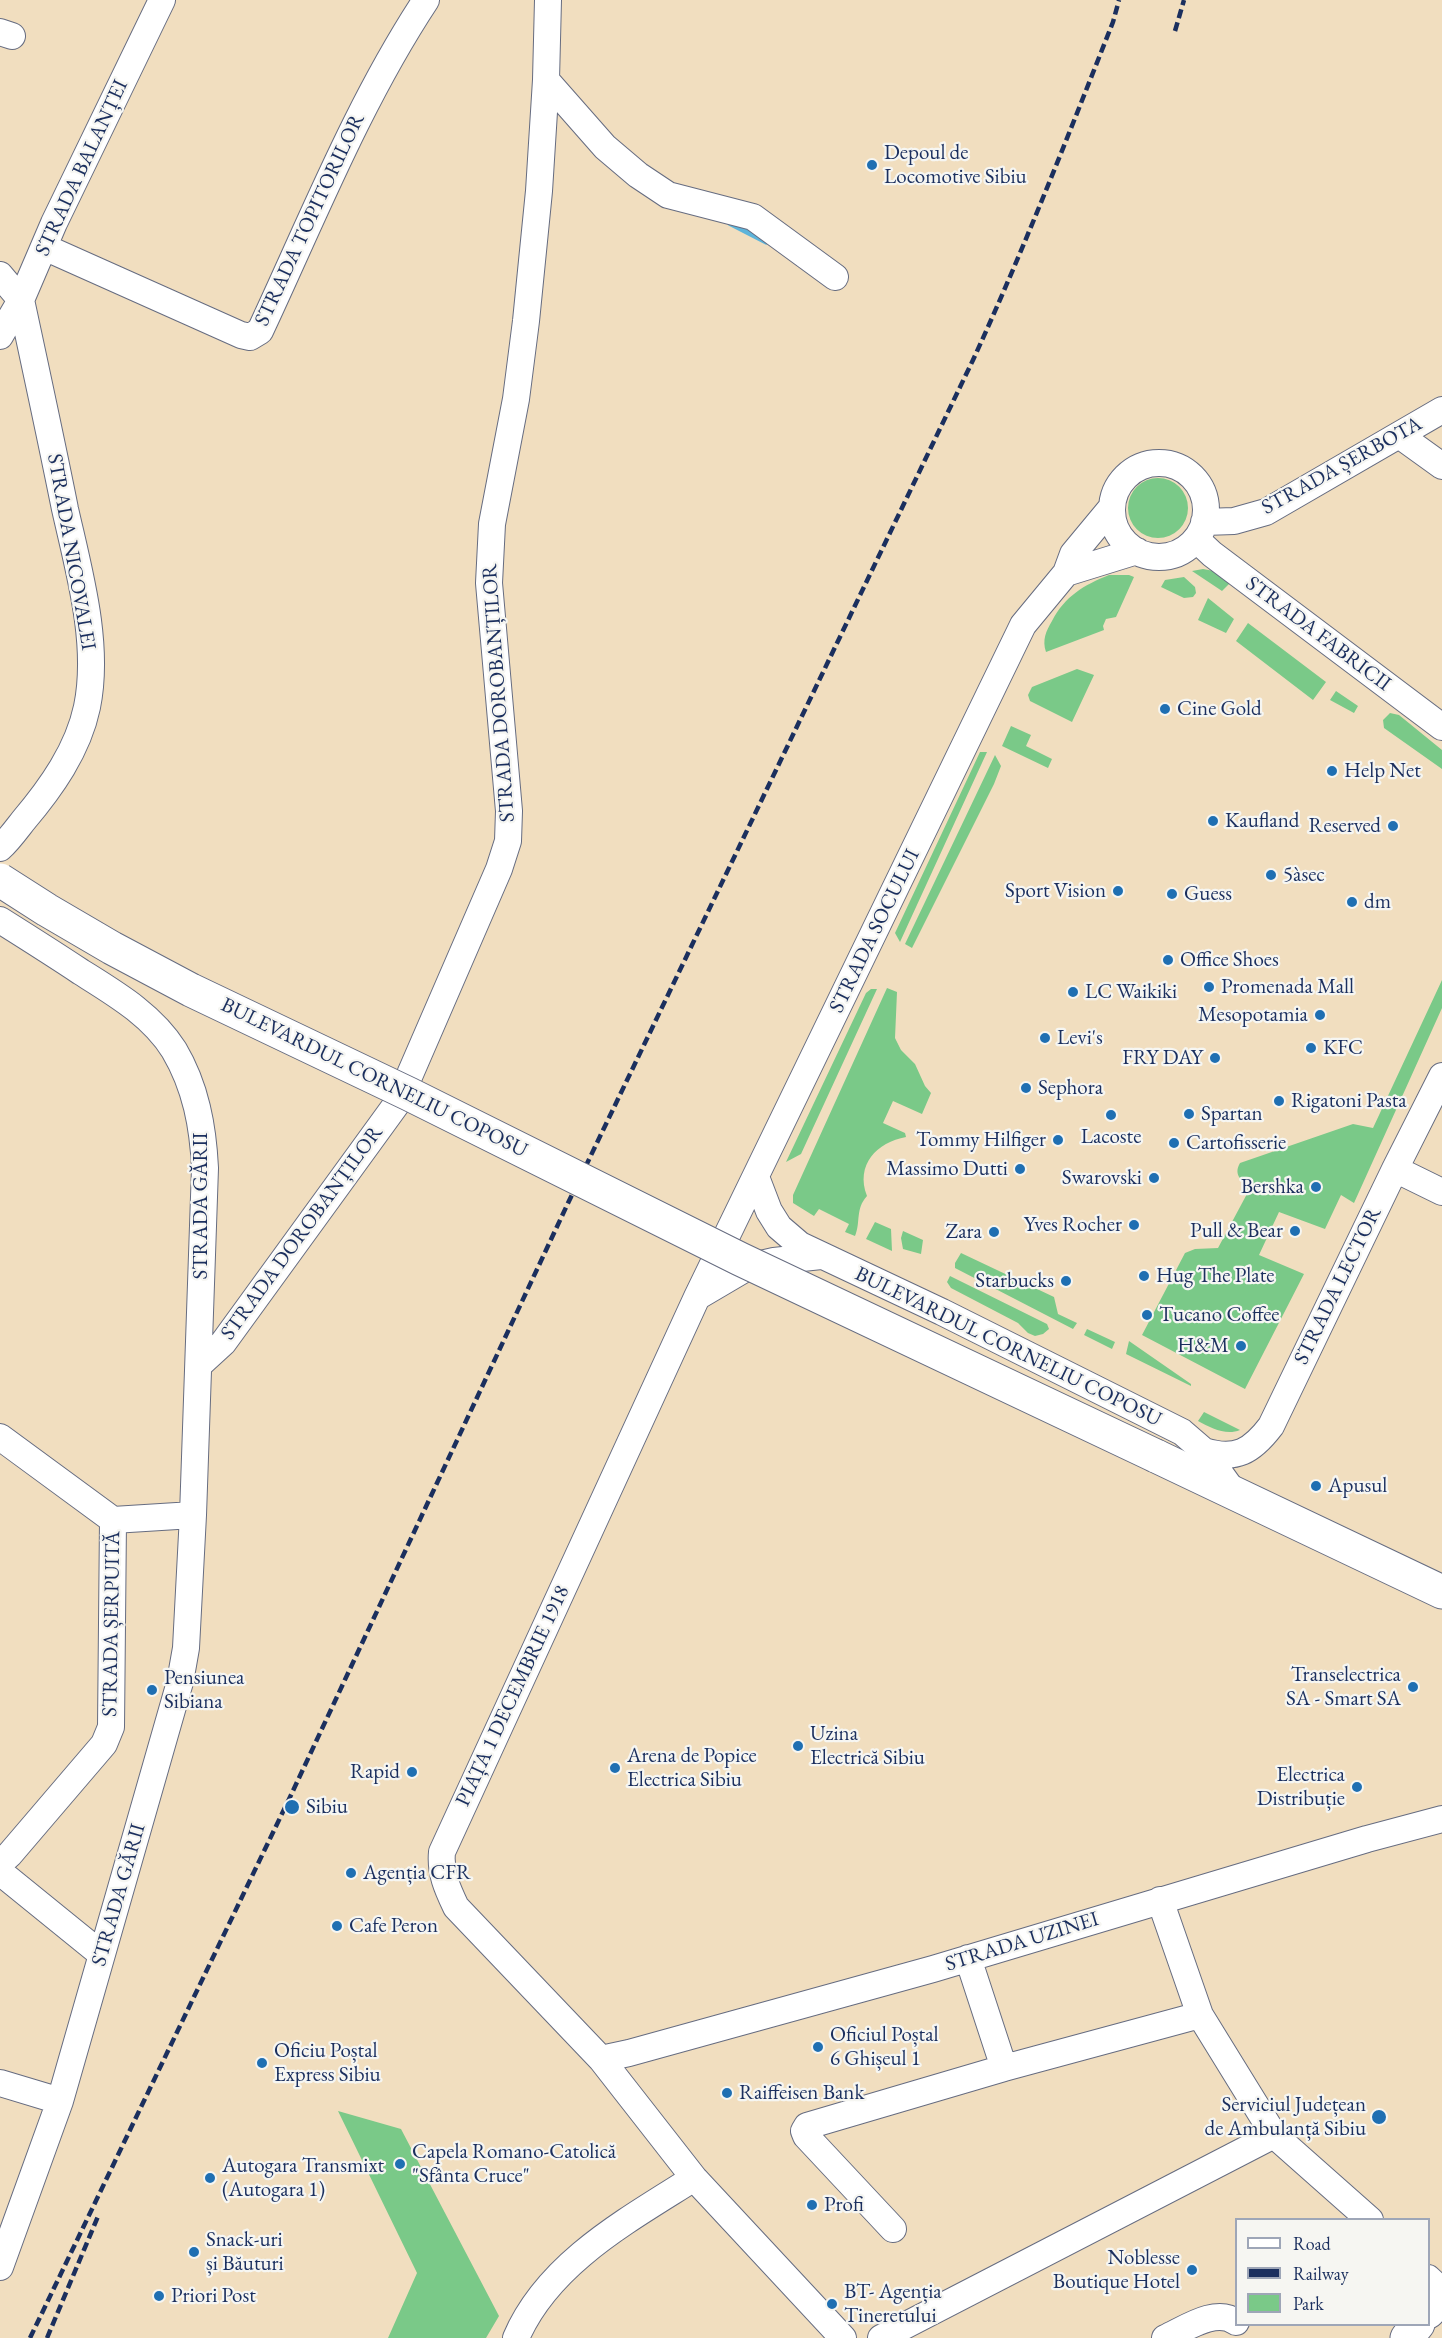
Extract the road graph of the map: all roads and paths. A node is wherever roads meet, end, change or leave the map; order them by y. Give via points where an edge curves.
1 (162, 0) edge
2 (426, 0) edge
3 (548, 0) edge
4 (546, 80) junction
5 (44, 247) junction
6 (0, 275) edge
7 (835, 277) dead end
8 (21, 300) junction
9 (0, 336) edge
10 (1442, 410) edge
11 (1399, 435) junction
12 (1442, 466) edge
13 (1112, 507) junction
14 (1200, 531) junction
15 (1137, 551) junction
16 (1066, 573) junction
17 (1442, 727) edge
18 (0, 848) edge
19 (0, 880) edge
20 (0, 920) edge
21 (1442, 1076) edge
22 (1395, 1168) junction
23 (756, 1177) junction
24 (1442, 1192) edge
25 (820, 1256) junction
26 (697, 1297) junction
27 (199, 1365) junction
28 (0, 1437) edge
29 (1204, 1451) junction
30 (1236, 1495) junction
31 (193, 1515) junction
32 (113, 1520) junction
33 (1442, 1592) edge
34 (1442, 1819) edge
35 (0, 1863) edge
36 (0, 1872) edge
37 (1160, 1900) junction
38 (101, 1954) junction
39 (968, 1958) junction
40 (1200, 2015) junction
41 (601, 2059) junction
42 (1004, 2068) junction
43 (0, 2083) edge
44 (60, 2101) junction
45 (1274, 2135) junction
46 (694, 2178) junction
47 (1368, 2218) edge
48 (893, 2229) dead end
49 (0, 2267) edge
50 (1430, 2280) edge
51 (1442, 2291) edge
52 (1442, 2297) edge
53 (1430, 2311) edge
54 (1235, 2321) edge
55 (1241, 2326) edge
56 (1417, 2326) edge
57 (522, 2333) edge
58 (843, 2338) edge
59 (881, 2338) edge
60 (1165, 2338) edge
61 (1253, 2338) edge
62 (1407, 2338) edge

1 - 5 street, STRADA BALANȚEI
2 - 5 street, STRADA TOPITORILOR via 369,93 260,331 250,337 241,335
3 - 4 street, STRADA DOROBANȚILOR
4 - 7 street via 605,147 638,175 668,195 753,217
4 - 27 street, STRADA DOROBANȚILOR via 526,321 516,399 492,524 490,560 508,841 398,1102 223,1343
5 - 8 street, STRADA BALANȚEI
6 - 8 street, STRADA NICOVALEI
8 - 9 street, STRADA BALANȚEI
8 - 18 street, STRADA NICOVALEI via 82,586 91,682 79,735 68,758 46,794
10 - 11 street, STRADA ȘERBOTA
11 - 12 street
11 - 14 street, STRADA ȘERBOTA via 1266,512
13 - 14 street via 1119,485 1134,470 1167,464 1187,472 1201,489 1205,506
13 - 15 street via 1118,533
13 - 16 street, STRADA SOCULUI via 1073,554
14 - 15 street via 1179,552 1168,556
14 - 17 street, STRADA FABRICII via 1212,554
15 - 16 street
16 - 23 street, STRADA SOCULUI via 1023,625
19 - 30 main road, BULEVARDUL CORNELIU COPOSU, bridge via 84,932 191,990 740,1259
20 - 27 street, STRADA GĂRII via 124,999 151,1021 184,1068 203,1130 205,1168
21 - 22 street, STRADA LECTOR
22 - 24 street
22 - 29 street, STRADA LECTOR via 1271,1426 1259,1442 1242,1452 1217,1455
23 - 25 street, BULEVARDUL CORNELIU COPOSU via 779,1227
23 - 26 street, STRADA SOCULUI
25 - 26 street via 748,1267
25 - 29 street, BULEVARDUL CORNELIU COPOSU via 1182,1432
26 - 41 street, PIAȚA 1 DECEMBRIE 1918 via 442,1852 443,1875 456,1907
27 - 31 street, STRADA GĂRII
28 - 32 street, STRADA ȘERPUITĂ
29 - 30 street, BULEVARDUL CORNELIU COPOSU
30 - 33 main road, BULEVARDUL CORNELIU COPOSU
31 - 32 street
31 - 38 street, STRADA GĂRII via 186,1648 180,1682
32 - 35 street, STRADA ȘERPUITĂ via 111,1726 104,1744
34 - 37 street, STRADA UZINEI
36 - 38 street
37 - 39 street, STRADA UZINEI
37 - 40 street
38 - 44 street, STRADA GĂRII
39 - 41 street, STRADA UZINEI
39 - 42 street
40 - 42 street
40 - 45 street
41 - 46 street, PIAȚA 1 DECEMBRIE 1918
42 - 48 street via 807,2126 806,2136
43 - 44 street
44 - 49 street, STRADA GĂRII
45 - 47 street
45 - 59 street
46 - 57 street via 629,2219 579,2258 548,2286
46 - 58 street, PIAȚA 1 DECEMBRIE 1918
50 - 51 street
52 - 53 main road
54 - 60 street via 1216,2317
55 - 61 street
56 - 62 main road

